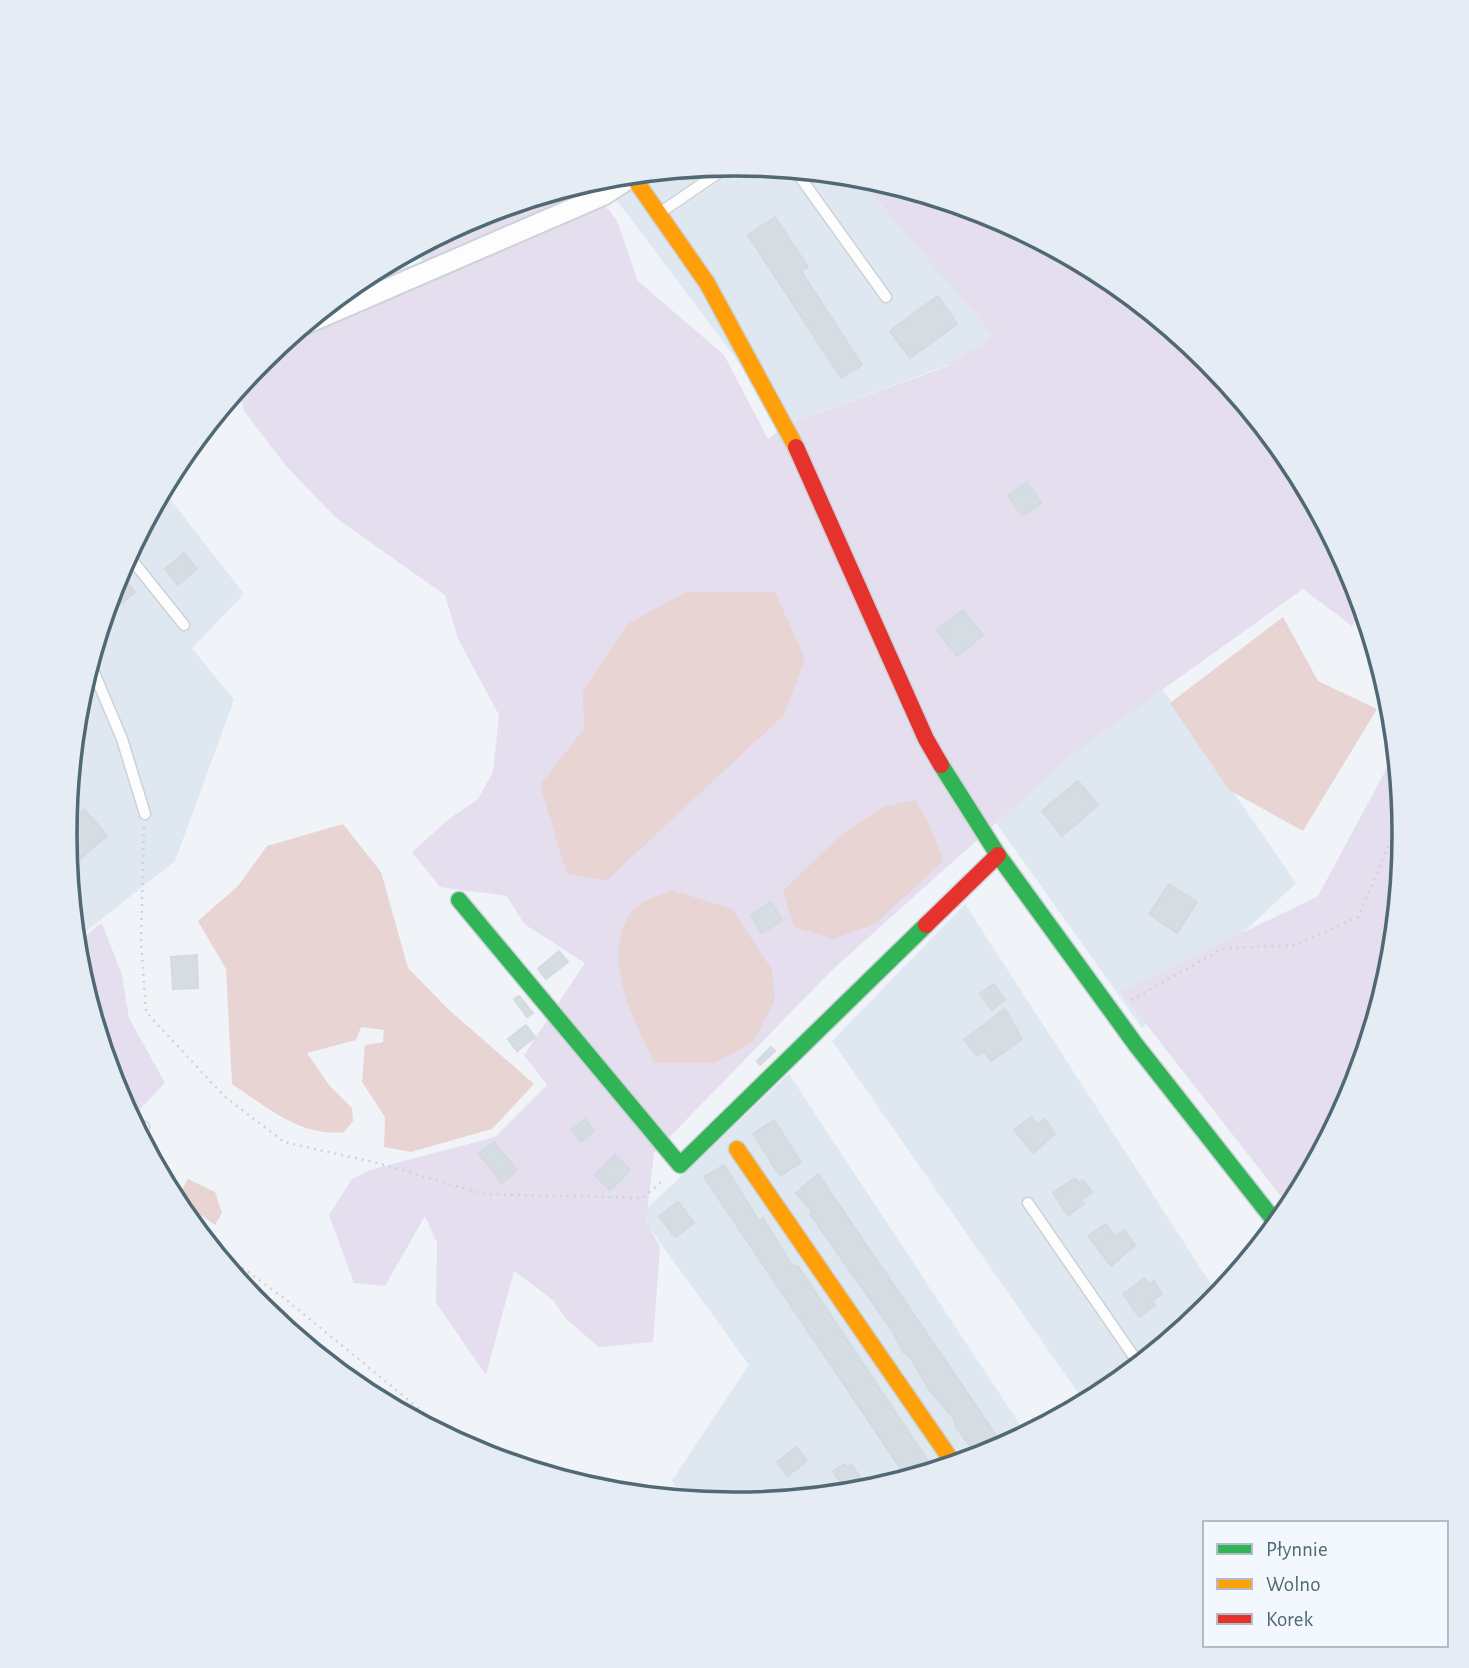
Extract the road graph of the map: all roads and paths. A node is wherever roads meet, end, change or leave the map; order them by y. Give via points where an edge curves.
1 (712, 177) edge
2 (802, 180) edge
3 (639, 184) edge
4 (614, 188) edge
5 (661, 212) junction
6 (886, 297) dead end
7 (334, 312) edge
8 (135, 564) edge
9 (184, 625) dead end
10 (96, 678) edge
11 (145, 814) joint
12 (1392, 838) edge
13 (998, 855) junction
14 (459, 900) dead end
15 (1122, 1005) dead end
16 (737, 1149) dead end
17 (680, 1165) junction
18 (1028, 1203) dead end
19 (1270, 1215) edge
20 (237, 1264) edge
21 (1134, 1357) edge
22 (424, 1413) edge
23 (948, 1456) edge

1 - 5 lane
2 - 6 lane
3 - 5 street
4 - 7 street
5 - 13 street via 707,283 795,441 926,739
8 - 9 lane
10 - 11 lane via 122,739
11 - 17 path via 141,941 146,1012 224,1096 284,1142 484,1194 538,1198 643,1198
12 - 15 path via 1358,917 1295,945 1224,948
13 - 17 street
13 - 19 street via 1136,1045
14 - 17 street
16 - 23 street
18 - 21 lane
20 - 22 path

